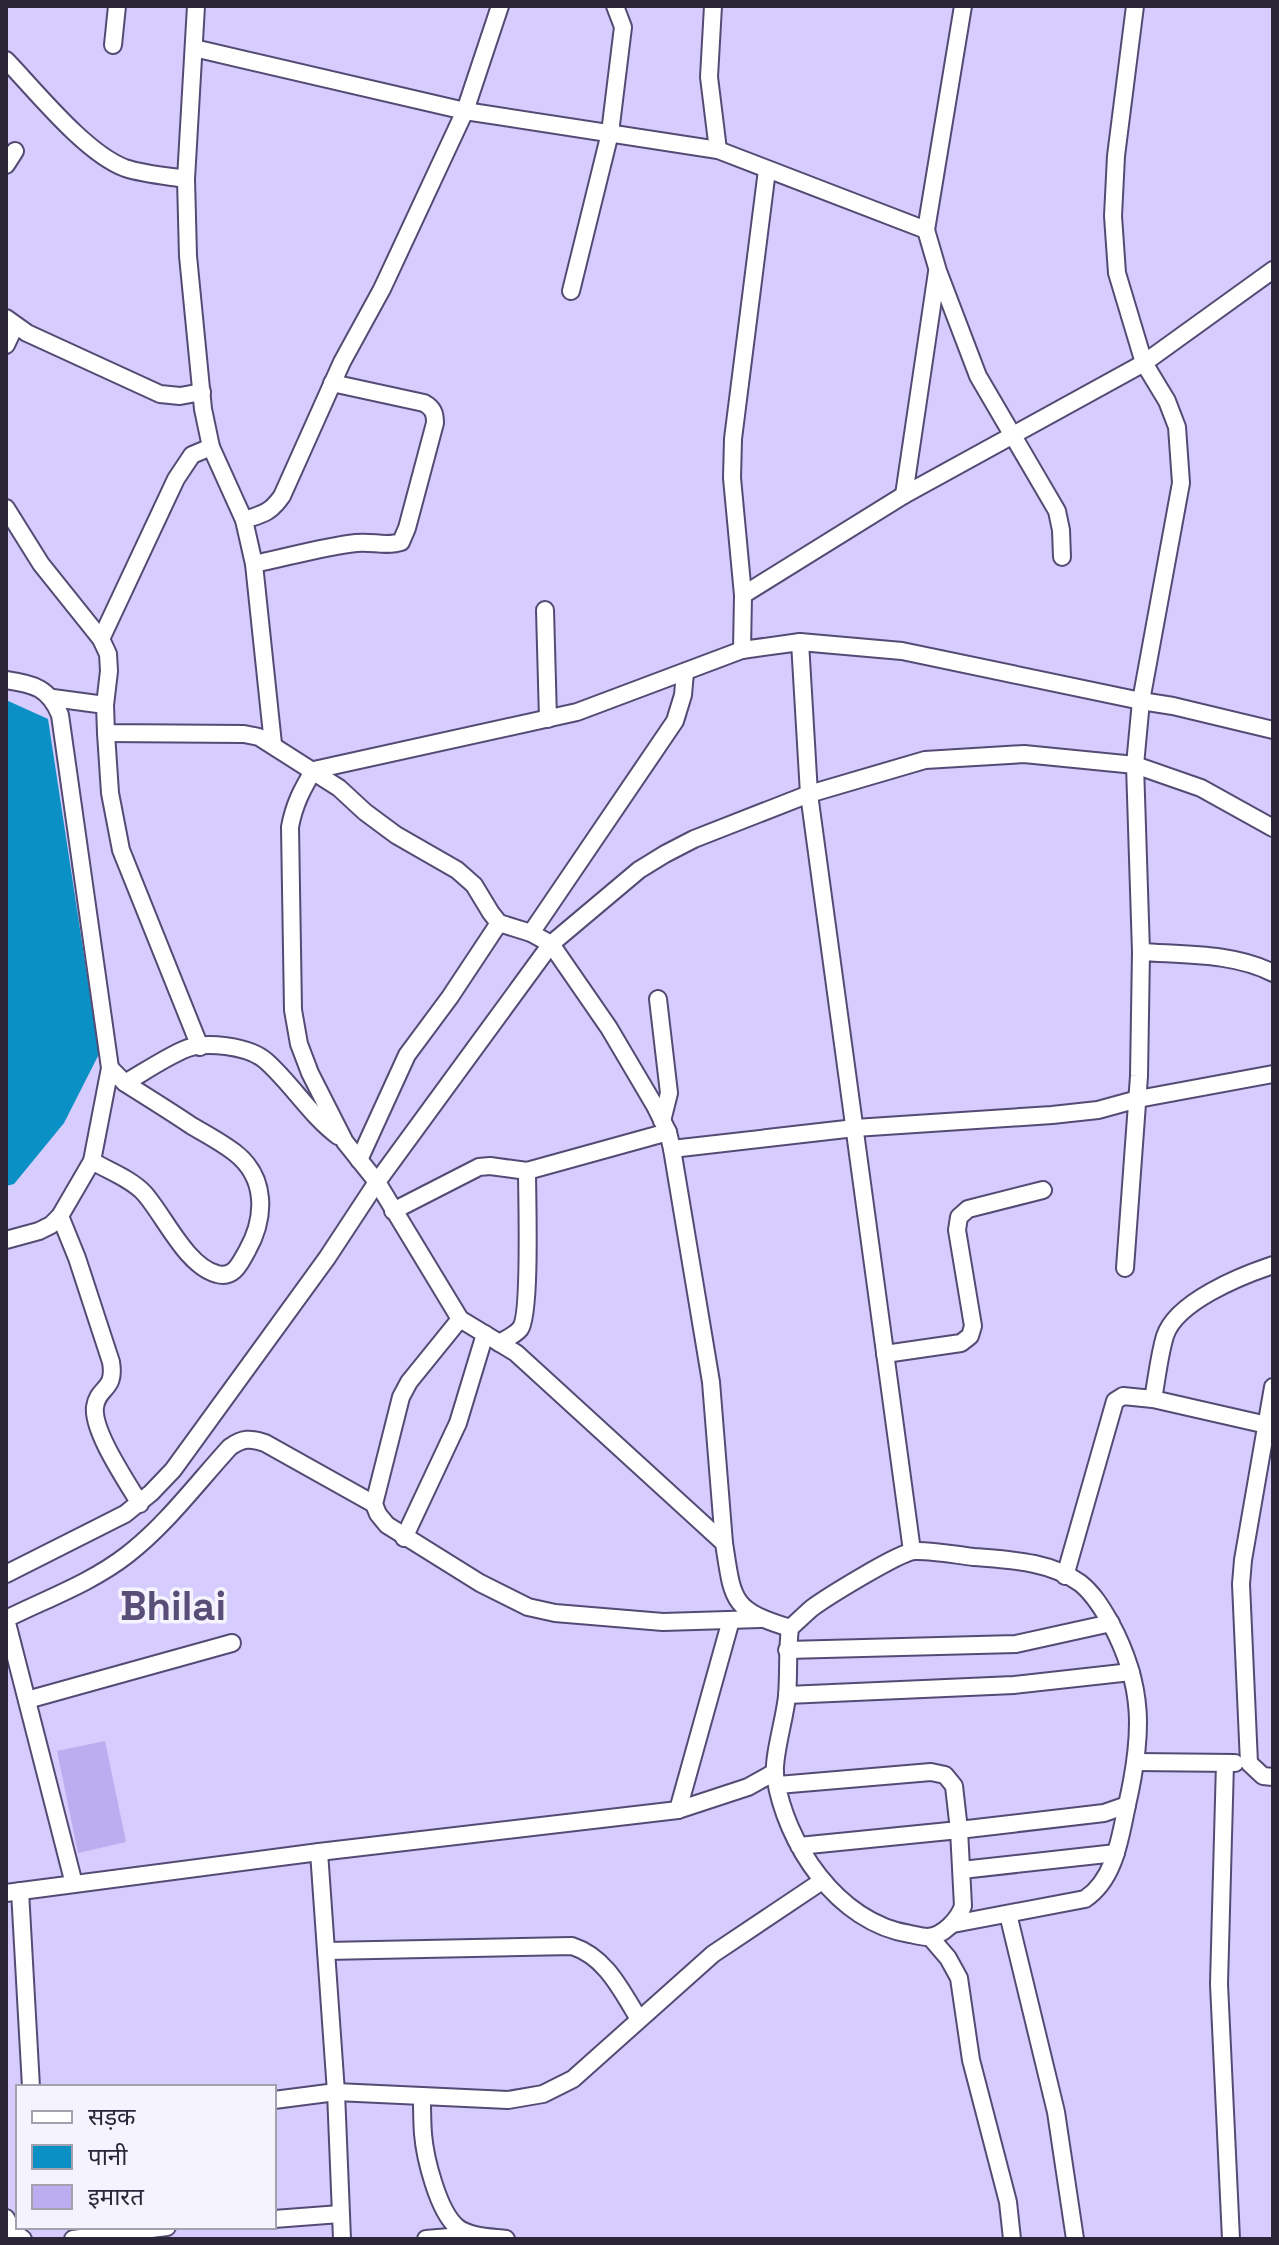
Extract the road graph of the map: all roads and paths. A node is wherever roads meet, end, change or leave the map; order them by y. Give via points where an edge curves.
1 (117, 6) edge
2 (196, 6) edge
3 (500, 6) edge
4 (615, 6) edge
5 (713, 6) edge
6 (963, 6) edge
7 (1135, 6) edge
8 (113, 45) dead end
9 (194, 48) junction
10 (6, 60) edge
11 (465, 111) junction
12 (610, 133) junction
13 (718, 150) junction
14 (767, 170) junction
15 (186, 179) junction
16 (926, 230) junction
17 (1273, 270) edge
18 (938, 271) junction
19 (571, 291) dead end
20 (10, 322) edge
21 (6, 345) edge
22 (1144, 363) junction
23 (332, 383) junction
24 (202, 392) junction
25 (1014, 435) junction
26 (211, 447) junction
27 (904, 495) junction
28 (6, 508) edge
29 (244, 520) junction
30 (1062, 557) dead end
31 (254, 564) junction
32 (743, 595) junction
33 (545, 610) dead end
34 (101, 639) junction
35 (800, 642) junction
36 (742, 650) junction
37 (685, 672) junction
38 (6, 680) edge
39 (53, 698) junction
40 (1141, 701) junction
41 (105, 705) junction
42 (548, 719) junction
43 (1273, 730) edge
44 (106, 733) junction
45 (273, 744) junction
46 (1135, 765) junction
47 (314, 770) junction
48 (809, 794) junction
49 (1273, 828) edge
50 (499, 923) junction
51 (531, 933) junction
52 (551, 944) junction
53 (1141, 952) junction
54 (1273, 973) edge
55 (658, 999) dead end
56 (200, 1047) junction
57 (110, 1068) junction
58 (1273, 1074) edge
59 (125, 1083) junction
60 (1138, 1099) junction
61 (855, 1128) junction
62 (667, 1134) junction
63 (345, 1142) junction
64 (359, 1160) junction
65 (92, 1161) junction
66 (527, 1171) junction
67 (377, 1182) junction
68 (1043, 1190) dead end
69 (393, 1211) junction
70 (60, 1216) junction
71 (6, 1240) edge
72 (1273, 1265) edge
73 (1125, 1268) dead end
74 (460, 1319) junction
75 (492, 1339) junction
76 (885, 1354) junction
77 (1273, 1387) edge
78 (1153, 1399) junction
79 (1267, 1425) junction
80 (1268, 1447) edge
81 (140, 1504) junction
82 (374, 1504) junction
83 (404, 1538) junction
84 (724, 1543) junction
85 (912, 1551) junction
86 (6, 1574) edge
87 (1065, 1576) junction
88 (761, 1619) junction
89 (731, 1620) junction
90 (1111, 1623) junction
91 (790, 1628) junction
92 (232, 1643) dead end
93 (787, 1650) junction
94 (1131, 1672) junction
95 (787, 1695) junction
96 (27, 1700) junction
97 (1136, 1762) junction
98 (1225, 1763) junction
99 (1249, 1763) junction
100 (1273, 1777) edge
101 (776, 1779) junction
102 (1127, 1805) junction
103 (678, 1810) junction
104 (959, 1830) junction
105 (799, 1846) junction
106 (319, 1852) junction
107 (1116, 1853) junction
108 (962, 1870) junction
109 (822, 1881) junction
110 (74, 1884) junction
111 (13, 1892) edge
112 (1008, 1914) junction
113 (953, 1924) junction
114 (930, 1937) junction
115 (326, 1951) junction
116 (639, 2019) junction
117 (31, 2085) edge
118 (336, 2092) junction
119 (422, 2096) junction
120 (276, 2100) edge
121 (340, 2214) junction
122 (276, 2219) edge
123 (152, 2229) edge
124 (476, 2235) junction
125 (75, 2239) edge
126 (342, 2239) edge
127 (426, 2239) edge
128 (437, 2239) edge
129 (506, 2239) edge
130 (1012, 2239) edge
131 (1075, 2239) edge
132 (1231, 2239) edge

1 - 8 street
2 - 9 street
3 - 11 street
4 - 12 street via 623,27
5 - 13 street via 709,77
6 - 16 street
7 - 22 street via 1113,216 1117,273
9 - 11 street
9 - 15 street
10 - 15 street via 103,155 125,168
11 - 12 street
11 - 23 street
12 - 13 street
12 - 19 street
13 - 14 street
14 - 16 street
14 - 32 street via 733,439
15 - 24 street
16 - 18 street
17 - 22 street
18 - 25 street via 978,376
18 - 27 street
20 - 21 street
20 - 24 street via 160,394
22 - 25 street
22 - 40 street via 1177,427 1181,483
23 - 29 street via 282,496 273,508
23 - 31 street via 424,403 435,414 401,542 346,544
24 - 26 street
25 - 27 street
25 - 30 street via 1057,511
26 - 29 street
26 - 34 street via 192,455 176,479
27 - 32 street
28 - 34 street via 41,564
29 - 31 street
31 - 45 street
32 - 36 street
33 - 42 street
34 - 41 street via 108,654
35 - 36 street
35 - 40 street via 902,651
35 - 48 street
36 - 37 street
37 - 42 street
37 - 51 street via 675,721
38 - 39 street via 31,683
39 - 41 street
39 - 57 street via 60,715
40 - 43 street
40 - 46 street
41 - 44 street
42 - 47 street
44 - 45 street via 244,734
44 - 56 street via 121,850
45 - 47 street
46 - 48 street via 1024,754 925,760
46 - 49 street via 1201,788
46 - 53 street
47 - 50 street via 396,835 457,870 474,885
47 - 63 street via 300,791 290,827 293,1010 310,1073
48 - 52 street via 665,854
48 - 61 street
50 - 51 street
50 - 64 street via 407,1055
51 - 52 street
52 - 62 street via 609,1028
52 - 67 street
53 - 54 street via 1233,959
53 - 60 street
55 - 62 street via 669,1093
56 - 59 street via 186,1048
56 - 63 street via 245,1049 264,1059
57 - 59 street
57 - 65 street
58 - 60 street
59 - 65 street via 235,1153 257,1181 260,1221 236,1270 218,1275 205,1269 181,1246 145,1194
60 - 61 street via 1052,1115
60 - 73 street
61 - 62 street
61 - 76 street
62 - 66 street
62 - 84 street via 711,1382
63 - 64 street
64 - 67 street
65 - 70 street
66 - 69 street via 479,1167
66 - 75 street via 524,1321 521,1329
67 - 69 street
67 - 81 street via 173,1470
68 - 76 street via 968,1209 959,1217 970,1336 961,1343
69 - 74 street
70 - 71 street via 39,1231
70 - 81 street via 113,1373 95,1407 97,1427
72 - 78 street via 1240,1277 1175,1316 1165,1335
74 - 75 street
74 - 82 street via 401,1397
75 - 83 street
75 - 84 street via 516,1353
76 - 85 street
77 - 79 street
78 - 79 street
78 - 87 street via 1123,1396 1115,1401
79 - 80 street
80 - 99 street via 1241,1584
81 - 86 street
82 - 83 street via 387,1525
82 - 96 street via 265,1443 240,1440 126,1556 6,1619
83 - 89 street via 528,1607 663,1622
84 - 88 street via 731,1587 740,1606
85 - 87 street via 1022,1561
85 - 91 street via 813,1607
87 - 90 street via 1081,1584
88 - 89 street
88 - 91 street
89 - 103 street
90 - 93 street via 1016,1644
90 - 94 street
91 - 93 street
92 - 96 street
93 - 95 street
94 - 95 street via 1014,1685
94 - 97 street via 1138,1713
95 - 101 street
96 - 110 street
97 - 98 street
97 - 102 street
98 - 99 street
98 - 132 street via 1219,1984
99 - 100 street via 1263,1776
101 - 103 street
101 - 104 street via 945,1775 954,1786
101 - 105 street
102 - 104 street via 1104,1813
102 - 107 street
103 - 106 street
104 - 105 street
104 - 108 street
105 - 109 street
106 - 110 street
106 - 115 street
107 - 108 street
107 - 112 street via 1098,1891 1085,1899
108 - 113 street via 963,1906
109 - 114 street via 853,1911 892,1932
109 - 116 street via 713,1954
110 - 111 street
111 - 117 street
112 - 113 street
112 - 131 street via 1056,2112
113 - 114 street
114 - 130 street via 959,1978 971,2060 1008,2202
115 - 116 street via 572,1946 588,1951 606,1967
115 - 118 street
116 - 119 street via 573,2079 543,2094 508,2100
118 - 119 street
118 - 120 street
118 - 121 street
119 - 124 street via 423,2134 435,2185 458,2228
121 - 122 street
121 - 126 street
123 - 125 street
124 - 128 street
124 - 129 street
127 - 128 street

